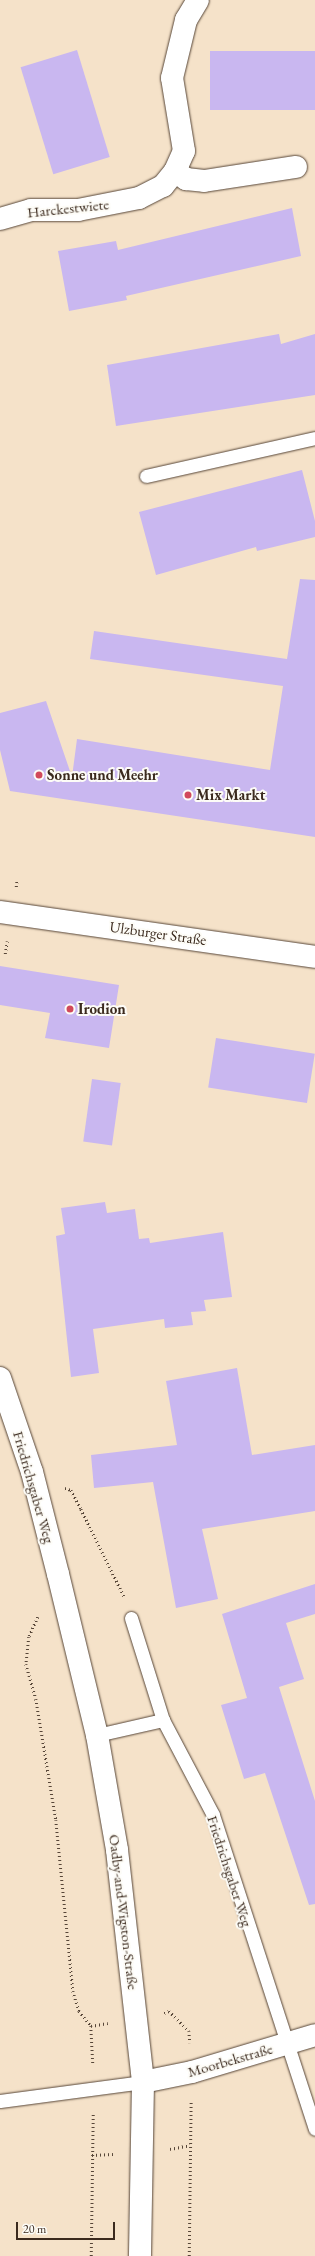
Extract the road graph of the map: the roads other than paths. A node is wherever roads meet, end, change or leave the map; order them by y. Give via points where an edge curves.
1 (198, 0) edge
2 (296, 167) dead end
3 (175, 172) junction
4 (0, 219) edge
5 (315, 438) edge
6 (146, 476) dead end
7 (0, 912) edge
8 (315, 957) edge
9 (0, 1378) edge
10 (58, 1574) joint
11 (131, 1618) road end
12 (163, 1720) junction
13 (97, 1736) junction
14 (315, 2035) edge
15 (289, 2044) junction
16 (143, 2082) junction
17 (0, 2101) edge
18 (315, 2129) edge
19 (140, 2256) edge

1 - 3 main road, Harckestwiete via 186,20 172,78 184,151
2 - 3 main road via 204,181 186,180
3 - 4 main road, Harckestwiete via 163,186 139,198 78,210 31,210
5 - 6 lane
7 - 8 main road, Ulzburger Straße
9 - 10 main road, Friedrichsgaber Weg via 32,1472
10 - 13 main road, Oadby-and-Wigston-Straße
11 - 12 lane, Friedrichsgaber Weg
12 - 13 lane
12 - 15 lane, Friedrichsgaber Weg via 213,1815 261,1970
13 - 16 main road, Oadby-and-Wigston-Straße via 127,1913
14 - 15 main road, Moorbekstraße
15 - 16 main road, Moorbekstraße via 192,2072
15 - 18 lane, Friedrichsgaber Weg
16 - 17 lane
16 - 19 main road, Oadby-and-Wigston-Straße

